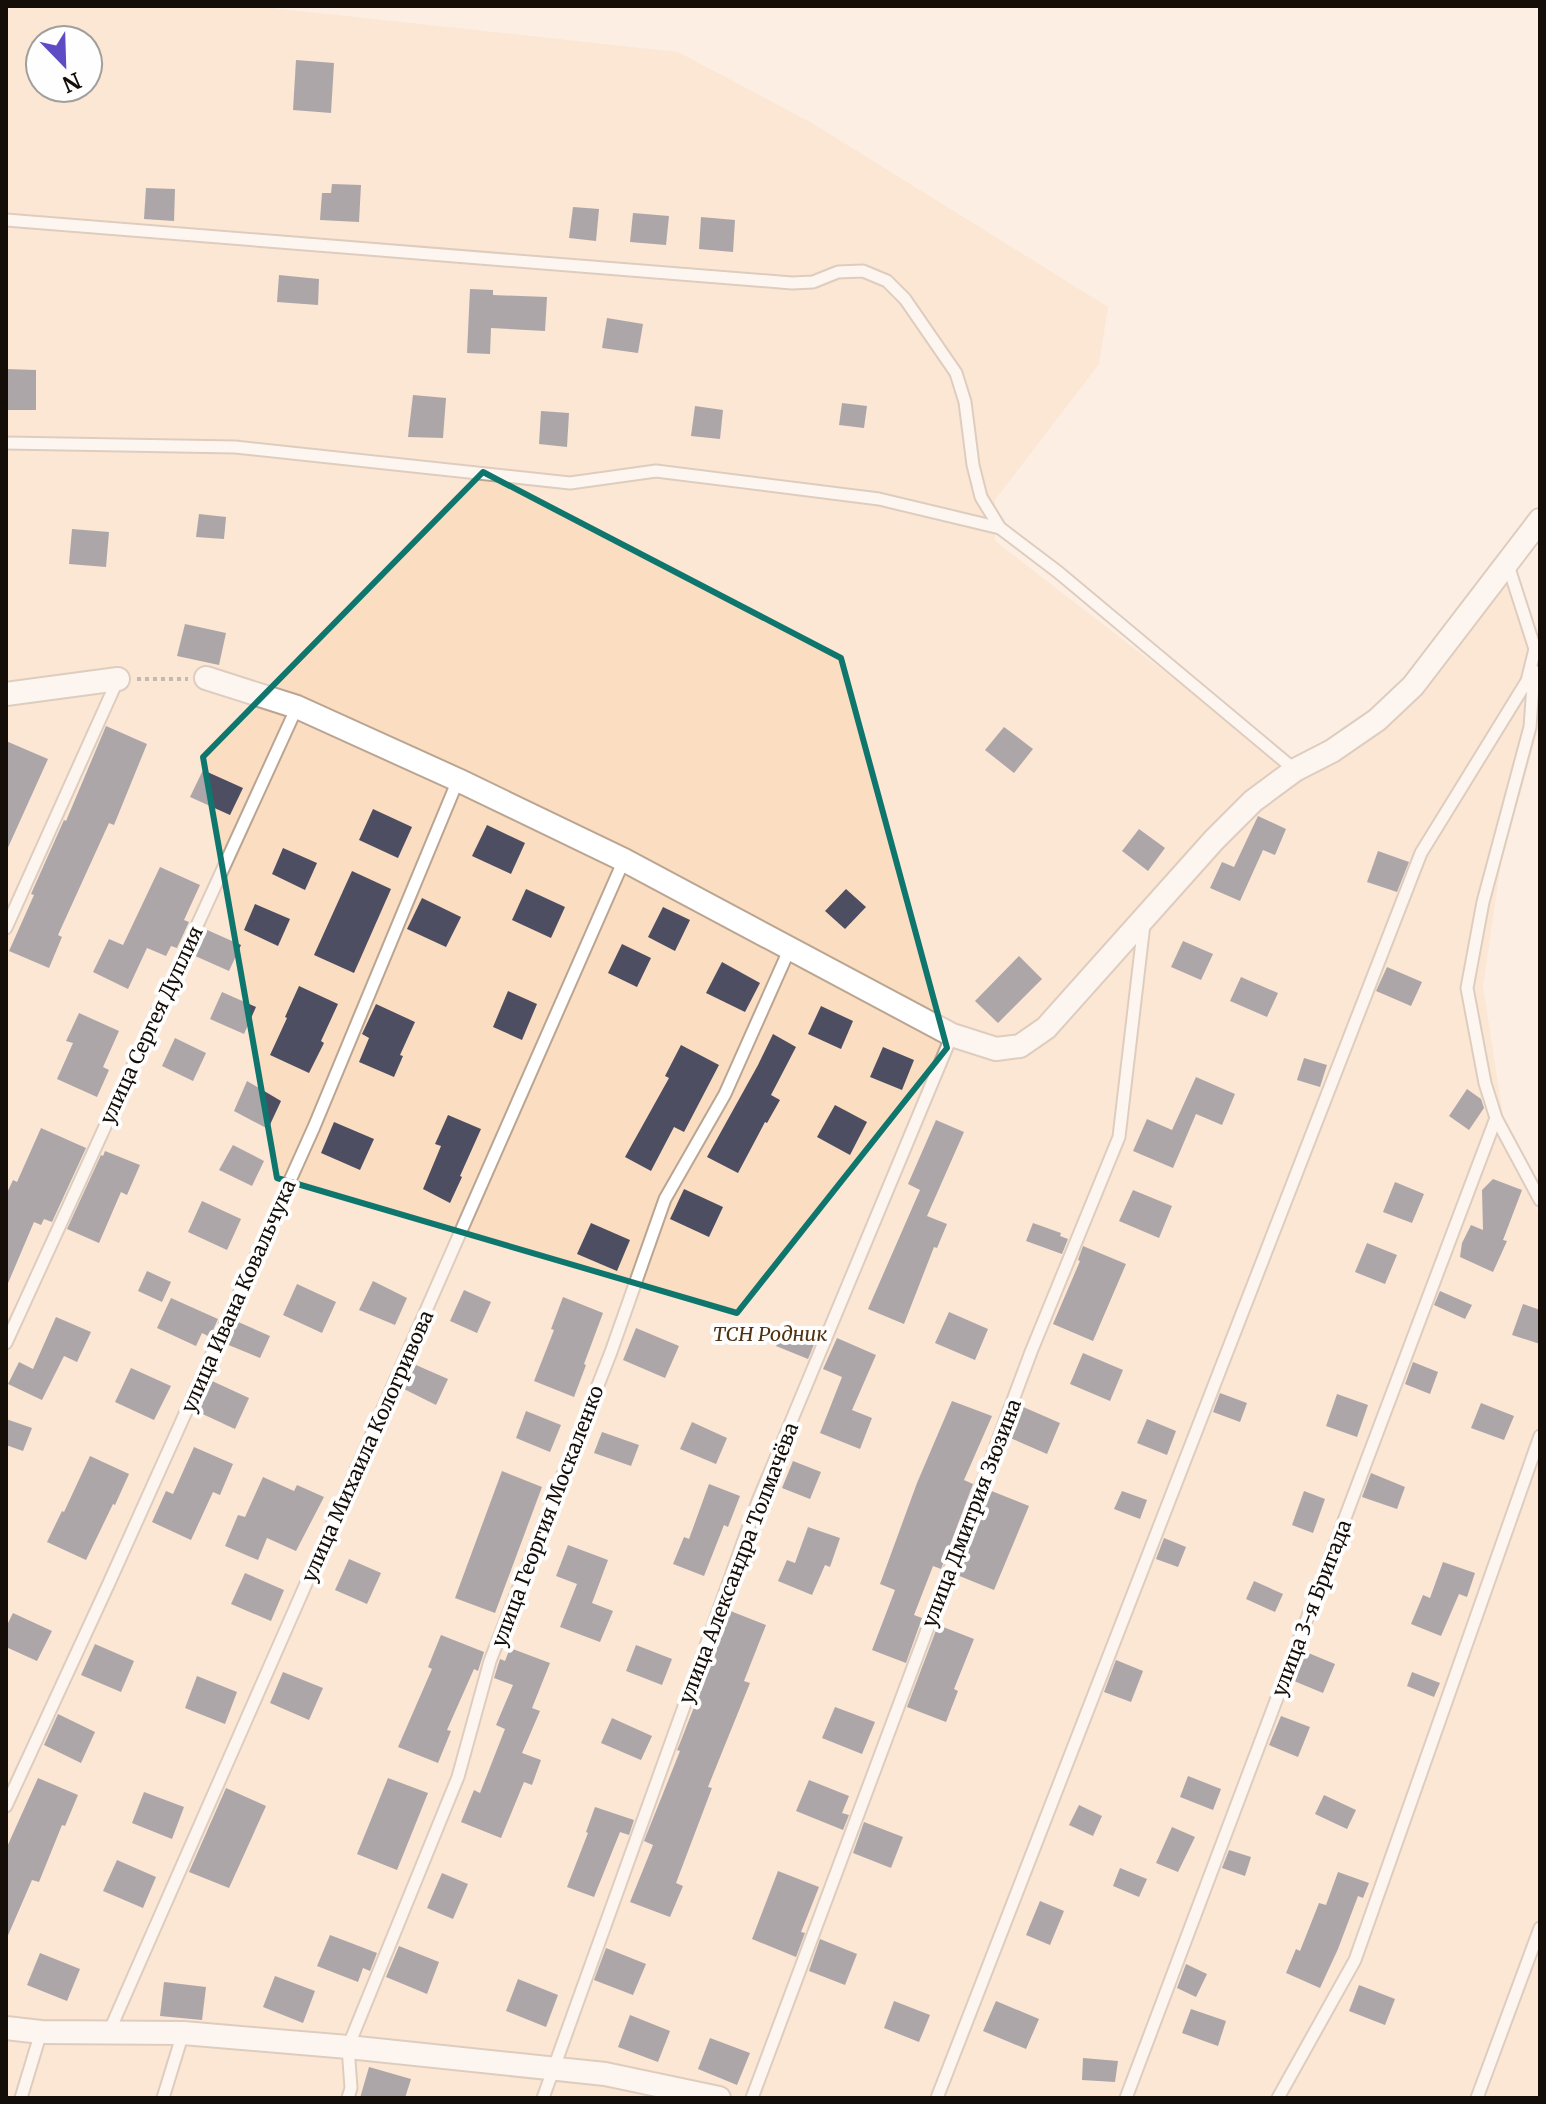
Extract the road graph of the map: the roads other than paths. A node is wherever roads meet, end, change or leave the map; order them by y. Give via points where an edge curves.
1 (6, 220) edge
2 (6, 443) edge
3 (1540, 520) edge
4 (1000, 528) junction
5 (1507, 562) junction
6 (1538, 652) edge
7 (206, 678) road end
8 (118, 679) joint
9 (6, 694) edge
10 (297, 707) junction
11 (1295, 770) junction
12 (458, 780) junction
13 (624, 860) junction
14 (1145, 919) junction
15 (6, 928) edge
16 (790, 948) junction
17 (952, 1035) junction
18 (1496, 1118) junction
19 (1540, 1200) edge
20 (6, 1343) edge
21 (1540, 1436) edge
22 (6, 1806) edge
23 (1540, 1928) edge
24 (6, 2028) edge
25 (41, 2032) junction
26 (109, 2032) junction
27 (183, 2033) junction
28 (348, 2047) junction
29 (553, 2070) junction
30 (21, 2098) edge
31 (163, 2098) edge
32 (348, 2098) edge
33 (543, 2098) edge
34 (719, 2098) edge
35 (752, 2098) edge
36 (937, 2098) edge
37 (1126, 2098) edge
38 (1278, 2098) edge
39 (1477, 2098) edge

1 - 4 lane via 792,283 863,271 887,281 905,299 956,373 981,497
2 - 4 lane via 235,447 570,483 656,471 879,499
3 - 5 street
4 - 11 lane
5 - 6 lane
5 - 11 street via 1413,686 1377,720
6 - 18 lane via 1530,727 1483,902 1467,988
6 - 36 lane via 1527,681 1421,853
7 - 10 street
8 - 9 street
8 - 15 lane
10 - 12 street
10 - 20 lane, улица Сергея Дуплия
11 - 14 street via 1253,801
12 - 13 street
12 - 22 lane, улица Ивана Ковальчука via 314,1127
13 - 16 street
13 - 26 lane, улица Михаила Кологривова
14 - 17 street via 1046,1028 1020,1046 996,1049
14 - 35 lane, улица Дмитрия Зюзина via 1119,1137 1031,1352
16 - 17 street
16 - 28 lane, улица Георгия Москаленко via 725,1094 665,1199 490,1661 458,1777
17 - 29 lane, улица Александра Толмачёва via 758,1501
18 - 19 lane
18 - 37 lane, улица 3-я Бригада
21 - 38 lane via 1355,1960
23 - 39 lane
24 - 25 street
25 - 26 street
25 - 30 lane
26 - 27 street
27 - 28 street
27 - 31 lane
28 - 29 street
28 - 32 lane, улица Георгия Москаленко
29 - 33 lane, улица Александра Толмачёва
29 - 34 street via 605,2074

